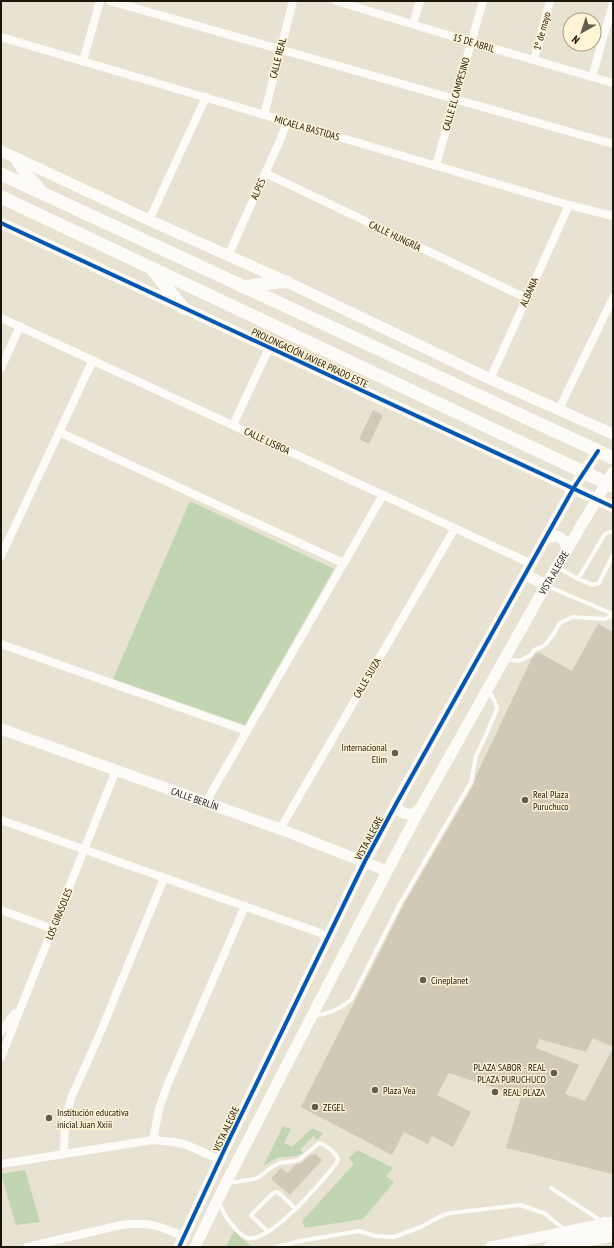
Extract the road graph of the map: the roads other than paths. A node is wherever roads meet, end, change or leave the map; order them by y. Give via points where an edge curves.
1 (100, 1) edge
2 (110, 1) edge
3 (293, 1) edge
4 (336, 1) edge
5 (420, 1) edge
6 (483, 1) edge
7 (550, 1) edge
8 (613, 4) edge
9 (413, 24) junction
10 (1, 37) edge
11 (471, 42) junction
12 (280, 50) junction
13 (534, 60) junction
14 (83, 61) junction
15 (592, 77) junction
16 (613, 84) edge
17 (206, 97) junction
18 (454, 100) junction
19 (264, 115) junction
20 (287, 122) junction
21 (613, 144) edge
22 (1, 151) edge
23 (17, 158) junction
24 (436, 165) junction
25 (265, 173) junction
26 (1, 174) edge
27 (44, 195) junction
28 (1, 197) edge
29 (569, 205) junction
30 (613, 216) edge
31 (149, 220) junction
32 (1, 223) edge
33 (228, 256) junction
34 (150, 266) junction
35 (287, 282) junction
36 (243, 287) junction
37 (526, 298) junction
38 (613, 298) edge
39 (183, 308) junction
40 (1, 318) edge
41 (20, 326) junction
42 (269, 348) junction
43 (93, 360) junction
44 (1, 368) edge
45 (490, 379) junction
46 (559, 409) junction
47 (233, 425) junction
48 (59, 432) junction
49 (613, 434) edge
50 (598, 451) junction
51 (613, 458) edge
52 (584, 472) junction
53 (611, 480) edge
54 (573, 489) junction
55 (383, 495) junction
56 (596, 500) junction
57 (613, 507) edge
58 (455, 528) junction
59 (613, 532) edge
60 (546, 539) junction
61 (566, 551) junction
62 (613, 555) edge
63 (1, 556) edge
64 (343, 563) junction
65 (532, 564) junction
66 (557, 567) junction
67 (526, 575) junction
68 (578, 579) junction
69 (546, 585) junction
70 (613, 614) edge
71 (1, 644) edge
72 (504, 659) junction
73 (488, 689) junction
74 (1, 730) edge
75 (247, 731) junction
76 (116, 770) junction
77 (206, 802) junction
78 (396, 804) junction
79 (420, 809) junction
80 (1, 820) edge
81 (280, 829) junction
82 (84, 849) junction
83 (366, 861) junction
84 (387, 870) junction
85 (164, 878) junction
86 (244, 906) junction
87 (1, 910) edge
88 (53, 929) junction
89 (329, 936) junction
90 (24, 999) junction
91 (312, 1016) junction
92 (1, 1032) edge
93 (1, 1057) edge
94 (153, 1140) junction
95 (64, 1153) junction
96 (220, 1160) junction
97 (1, 1164) edge
98 (212, 1176) junction
99 (226, 1183) junction
100 (551, 1188) dead end
101 (218, 1200) junction
102 (296, 1209) junction
103 (609, 1222) edge
104 (565, 1231) junction
105 (268, 1232) junction
106 (613, 1234) edge
107 (184, 1236) junction
108 (574, 1242) junction
109 (27, 1247) edge
110 (179, 1247) edge
111 (195, 1247) edge
112 (277, 1247) edge
113 (491, 1247) edge
114 (550, 1247) edge

1 - 14 street
2 - 12 street
3 - 12 street, CALLE REAL
4 - 9 street, 15 DE ABRIL
5 - 9 street
6 - 11 street, CALLE EL CAMPESINO
7 - 13 street, 1º de mayo
8 - 15 street
9 - 11 street, 15 DE ABRIL
10 - 14 street, MICAELA BASTIDAS
11 - 13 street, 15 DE ABRIL
11 - 18 street, CALLE EL CAMPESINO
12 - 18 street
12 - 19 street, CALLE REAL
13 - 15 street, 15 DE ABRIL
14 - 17 street, MICAELA BASTIDAS
15 - 16 street, 15 DE ABRIL
17 - 19 street, MICAELA BASTIDAS
17 - 31 street
18 - 21 street
18 - 24 street, CALLE EL CAMPESINO
19 - 20 street, MICAELA BASTIDAS
20 - 24 street, MICAELA BASTIDAS
20 - 25 street, ALPES
22 - 23 street
23 - 27 main road via 29,178
23 - 31 street
24 - 29 street, MICAELA BASTIDAS
25 - 33 street, ALPES
25 - 37 street, CALLE HUNGRÍA
26 - 27 main road
27 - 36 main road
28 - 34 main road, PROLONGACIÓN JAVIER PRADO ESTE
29 - 30 street, MICAELA BASTIDAS
29 - 37 street, ALBANIA
31 - 33 street
32 - 39 street, PROLONGACIÓN JAVIER PRADO ESTE
33 - 35 street
34 - 39 main road
34 - 52 main road, PROLONGACIÓN JAVIER PRADO ESTE
35 - 36 main road
35 - 45 street
36 - 50 main road
37 - 45 street, ALBANIA
38 - 46 street
39 - 42 street, PROLONGACIÓN JAVIER PRADO ESTE
40 - 41 street, CALLE LISBOA
41 - 43 street, CALLE LISBOA
41 - 44 street
42 - 47 street
42 - 54 street, PROLONGACIÓN JAVIER PRADO ESTE
43 - 47 street, CALLE LISBOA
43 - 48 street
45 - 46 street
46 - 49 street
47 - 55 street, CALLE LISBOA
48 - 63 street
48 - 64 street
50 - 51 main road
50 - 52 street, VISTA ALEGRE
52 - 53 main road, PROLONGACIÓN JAVIER PRADO ESTE
52 - 54 street, VISTA ALEGRE
53 - 56 street, VISTA ALEGRE
54 - 56 street, PROLONGACIÓN JAVIER PRADO ESTE
54 - 60 street, VISTA ALEGRE
55 - 58 street, CALLE LISBOA
55 - 64 street
56 - 57 street, PROLONGACIÓN JAVIER PRADO ESTE
56 - 61 street, VISTA ALEGRE
58 - 65 street, CALLE LISBOA
58 - 81 street, CALLE SUIZA
59 - 68 lane via 605,534
60 - 61 street via 560,537 566,545
60 - 65 street, VISTA ALEGRE
61 - 66 street, VISTA ALEGRE
62 - 68 lane via 599,582 593,585
64 - 75 street
65 - 67 street, VISTA ALEGRE
66 - 68 lane
66 - 69 street, VISTA ALEGRE
67 - 69 street
67 - 78 street, VISTA ALEGRE
69 - 70 lane
69 - 72 street, VISTA ALEGRE
70 - 72 lane via 605,619 572,617 560,623 545,645 534,650 531,655 519,661
71 - 75 street
72 - 73 street, VISTA ALEGRE
73 - 79 street, VISTA ALEGRE
73 - 91 lane via 497,709 476,756 471,782 401,902 351,1000 332,1012
74 - 76 street, CALLE BERLÍN
75 - 77 street
76 - 77 street, CALLE BERLÍN
76 - 82 street, LOS GIRASOLES
77 - 81 street, CALLE BERLÍN
78 - 79 street via 406,815 412,815
78 - 83 street, VISTA ALEGRE
79 - 84 street, VISTA ALEGRE
80 - 82 street
81 - 83 street, CALLE BERLÍN
82 - 85 street
82 - 88 street, LOS GIRASOLES
83 - 84 street, CALLE BERLÍN
83 - 89 street, VISTA ALEGRE
84 - 91 street, VISTA ALEGRE
85 - 86 street
85 - 95 street via 71,1098 65,1123
86 - 89 street
86 - 94 street via 167,1086
87 - 88 street
88 - 90 street, LOS GIRASOLES
89 - 96 street, VISTA ALEGRE
90 - 92 street
90 - 93 street, LOS GIRASOLES
91 - 99 street, VISTA ALEGRE
94 - 95 street
94 - 96 street via 186,1145
95 - 97 street
96 - 98 street, VISTA ALEGRE
98 - 99 street
98 - 107 street, VISTA ALEGRE
99 - 101 street, VISTA ALEGRE
99 - 102 lane via 259,1177 280,1162 300,1159 317,1144 321,1144 335,1154 337,1163
100 - 103 lane
101 - 105 lane via 225,1217 245,1237
101 - 111 street, VISTA ALEGRE
102 - 105 lane
102 - 105 lane via 279,1193 272,1194 251,1215
103 - 104 street
103 - 108 main road
104 - 112 lane via 544,1213 520,1205 450,1213 394,1237 375,1236 359,1231
104 - 113 street
106 - 108 main road
107 - 109 street via 145,1223
107 - 110 street, VISTA ALEGRE
108 - 114 main road

